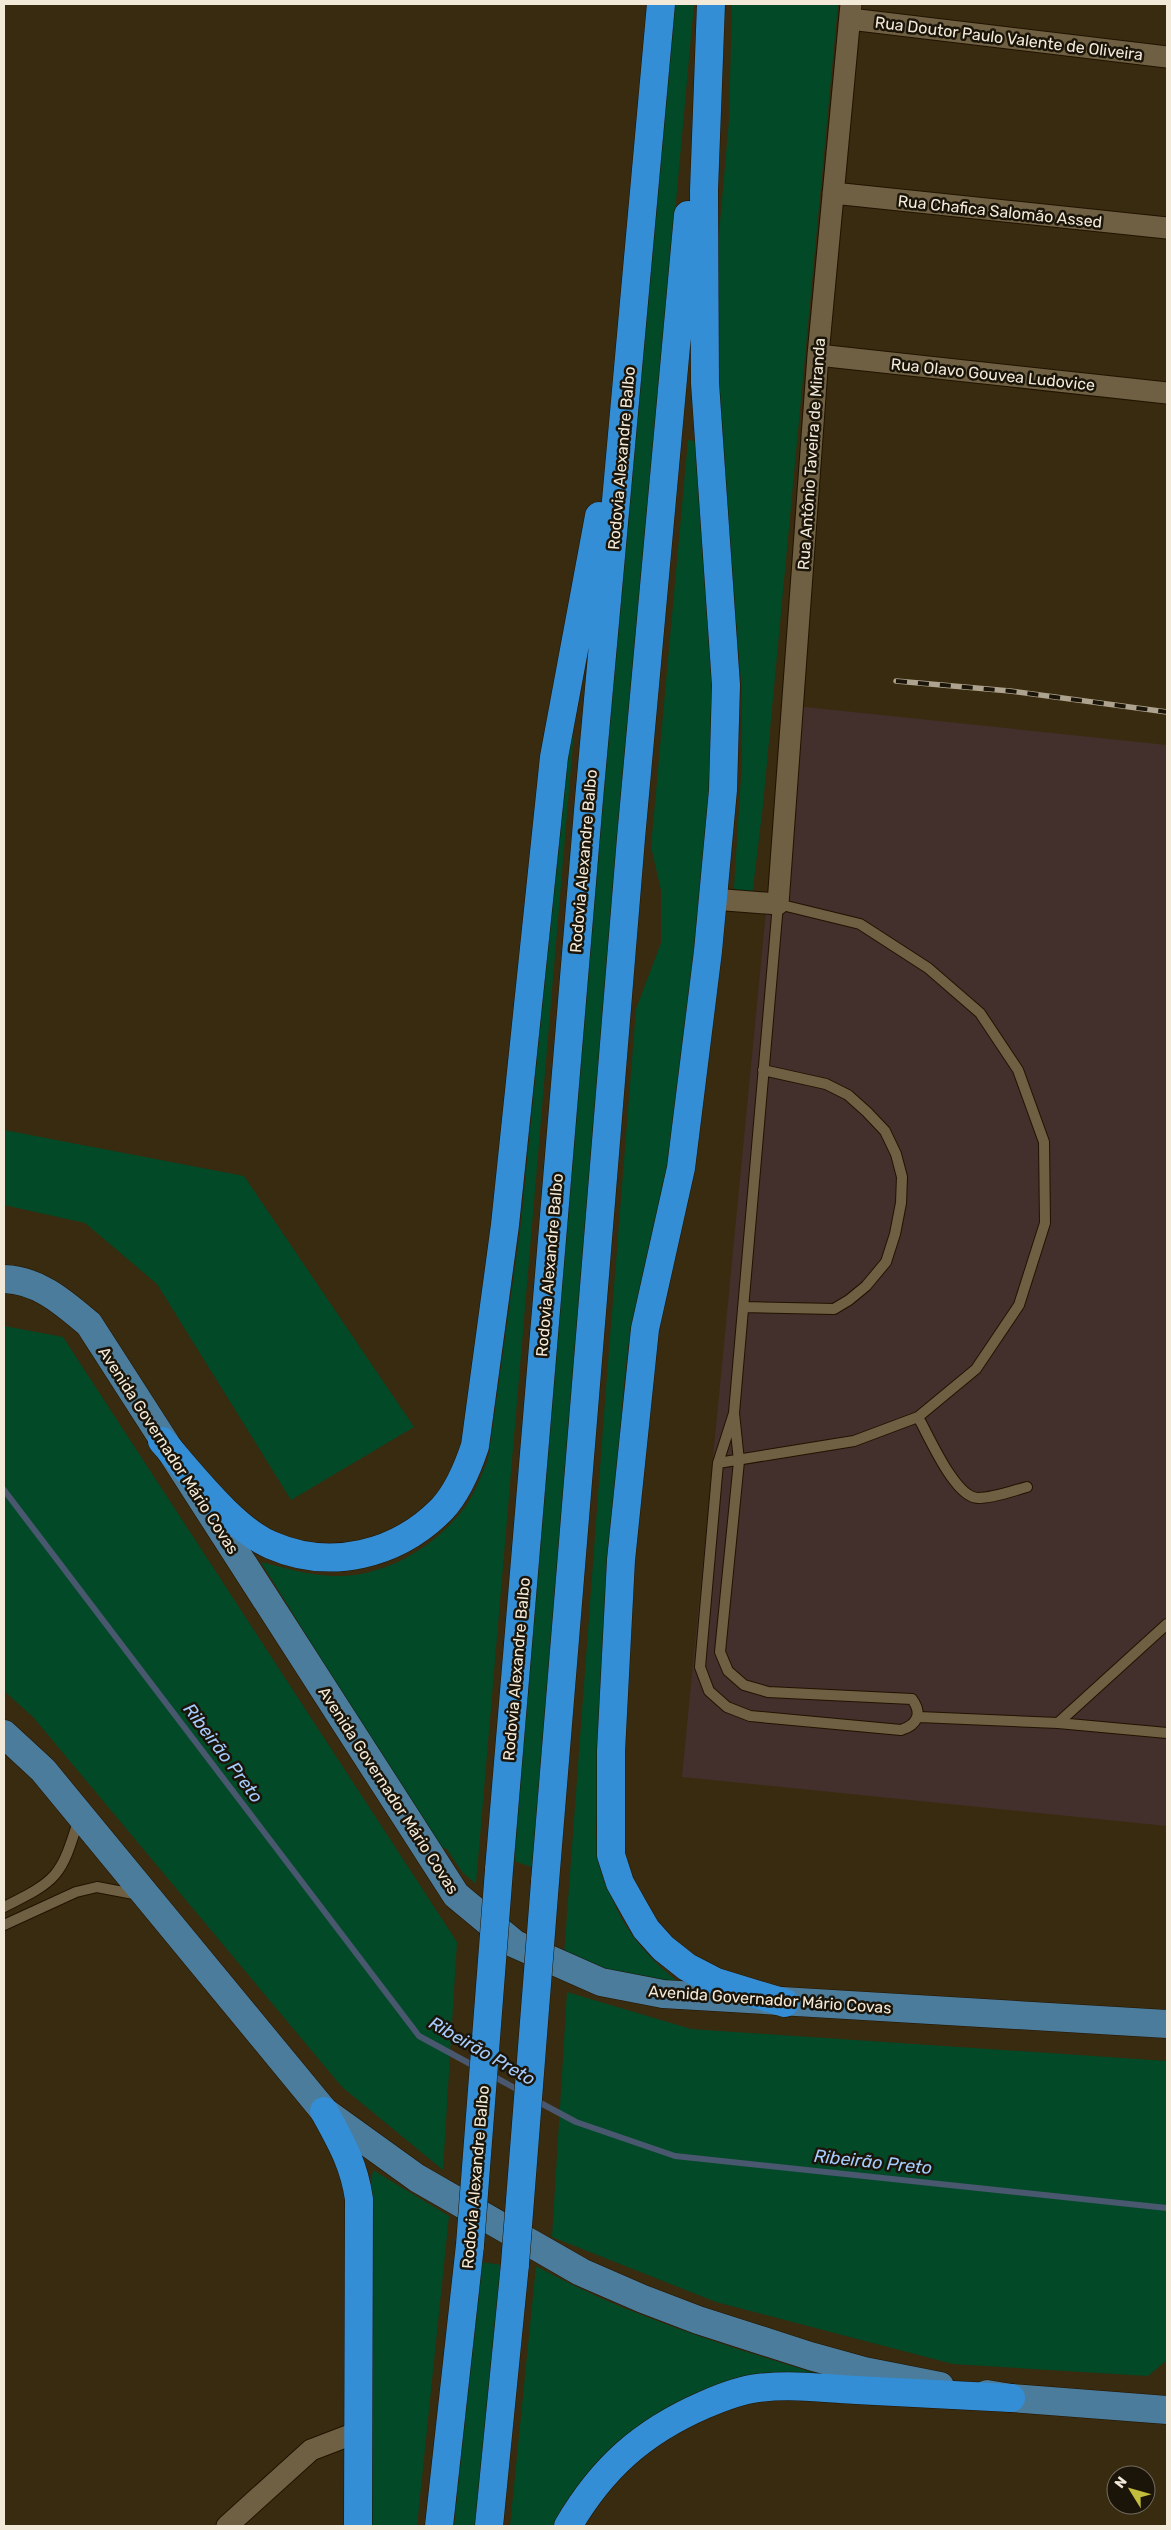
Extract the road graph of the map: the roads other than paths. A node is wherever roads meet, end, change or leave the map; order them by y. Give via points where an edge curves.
1 (661, 4) edge
2 (707, 4) edge
3 (711, 4) edge
4 (851, 12) edge
5 (1167, 57) edge
6 (833, 193) junction
7 (1167, 228) edge
8 (631, 347) junction
9 (818, 355) junction
10 (1167, 393) edge
11 (713, 900) junction
12 (778, 904) junction
13 (763, 1070) junction
14 (4, 1279) edge
15 (743, 1307) junction
16 (734, 1413) junction
17 (918, 1417) junction
18 (162, 1441) junction
19 (739, 1461) junction
20 (718, 1463) junction
21 (1027, 1488) dead end
22 (1167, 1624) edge
23 (918, 1717) junction
24 (1058, 1722) junction
25 (1167, 1733) edge
26 (4, 1734) edge
27 (80, 1815) junction
28 (146, 1896) junction
29 (4, 1907) edge
30 (4, 1925) edge
31 (785, 2003) junction
32 (1167, 2024) edge
33 (324, 2111) junction
34 (1167, 2392) edge
35 (1012, 2398) junction
36 (1111, 2406) junction
37 (1167, 2410) edge
38 (358, 2432) junction
39 (227, 2526) edge
40 (358, 2526) edge
41 (439, 2526) edge
42 (489, 2526) edge
43 (568, 2526) edge

1 - 8 highway, Rodovia Alexandre Balbo
2 - 42 highway, bridge via 630,838 515,2264
3 - 11 highway via 704,190 704,383 727,722
4 - 5 street, Rua Doutor Paulo Valente de Oliveira
4 - 6 street, Rua Antônio Taveira de Miranda
6 - 7 street, Rua Chafica Salomão Assed
6 - 9 street, Rua Antônio Taveira de Miranda
8 - 18 highway via 554,756 505,1226 475,1446 468,1468 443,1508 406,1538 363,1556 316,1558 270,1545 232,1518
8 - 41 highway, Rodovia Alexandre Balbo, bridge via 588,809 470,2245
9 - 10 street, Rua Olavo Gouvea Ludovice
9 - 12 street, Rua Antônio Taveira de Miranda
11 - 12 street
11 - 31 highway via 681,1168 645,1329 621,1560 611,1751 611,1855 620,1883 646,1929 663,1948 687,1967 716,1982
12 - 13 lane
12 - 17 lane via 860,924 928,968 980,1014 1018,1070 1044,1142 1045,1222 1019,1305 976,1369
13 - 15 lane
13 - 15 lane via 826,1084 848,1095 866,1112 885,1131 896,1154 902,1177 901,1203 886,1262 850,1300 834,1308
14 - 18 main road, Avenida Governador Mário Covas via 15,1279 53,1294 89,1324
15 - 16 lane
16 - 19 lane
16 - 20 lane
17 - 19 lane via 854,1440
17 - 21 lane via 956,1485 967,1496 978,1498
18 - 31 main road, Avenida Governador Mário Covas via 456,1895 515,1944 601,1982 663,1994
19 - 20 lane
19 - 23 lane via 720,1652 728,1671 744,1685 768,1692 912,1699 918,1707
20 - 23 lane via 700,1667 709,1690 726,1707 750,1716 900,1730 911,1727
22 - 24 lane
23 - 24 lane
24 - 25 lane
26 - 27 main road via 43,1770
27 - 28 main road
27 - 29 lane via 60,1872 44,1887
28 - 30 lane via 98,1888 76,1892
28 - 33 main road
31 - 32 main road, Avenida Governador Mário Covas
33 - 35 main road via 417,2178 581,2272 642,2299 755,2339 864,2371
33 - 38 highway via 347,2152 359,2199
34 - 36 main road
35 - 36 main road
35 - 43 highway via 795,2386 756,2388 721,2398 678,2416 638,2441 612,2465
36 - 37 main road
38 - 39 street via 311,2450
38 - 40 highway

